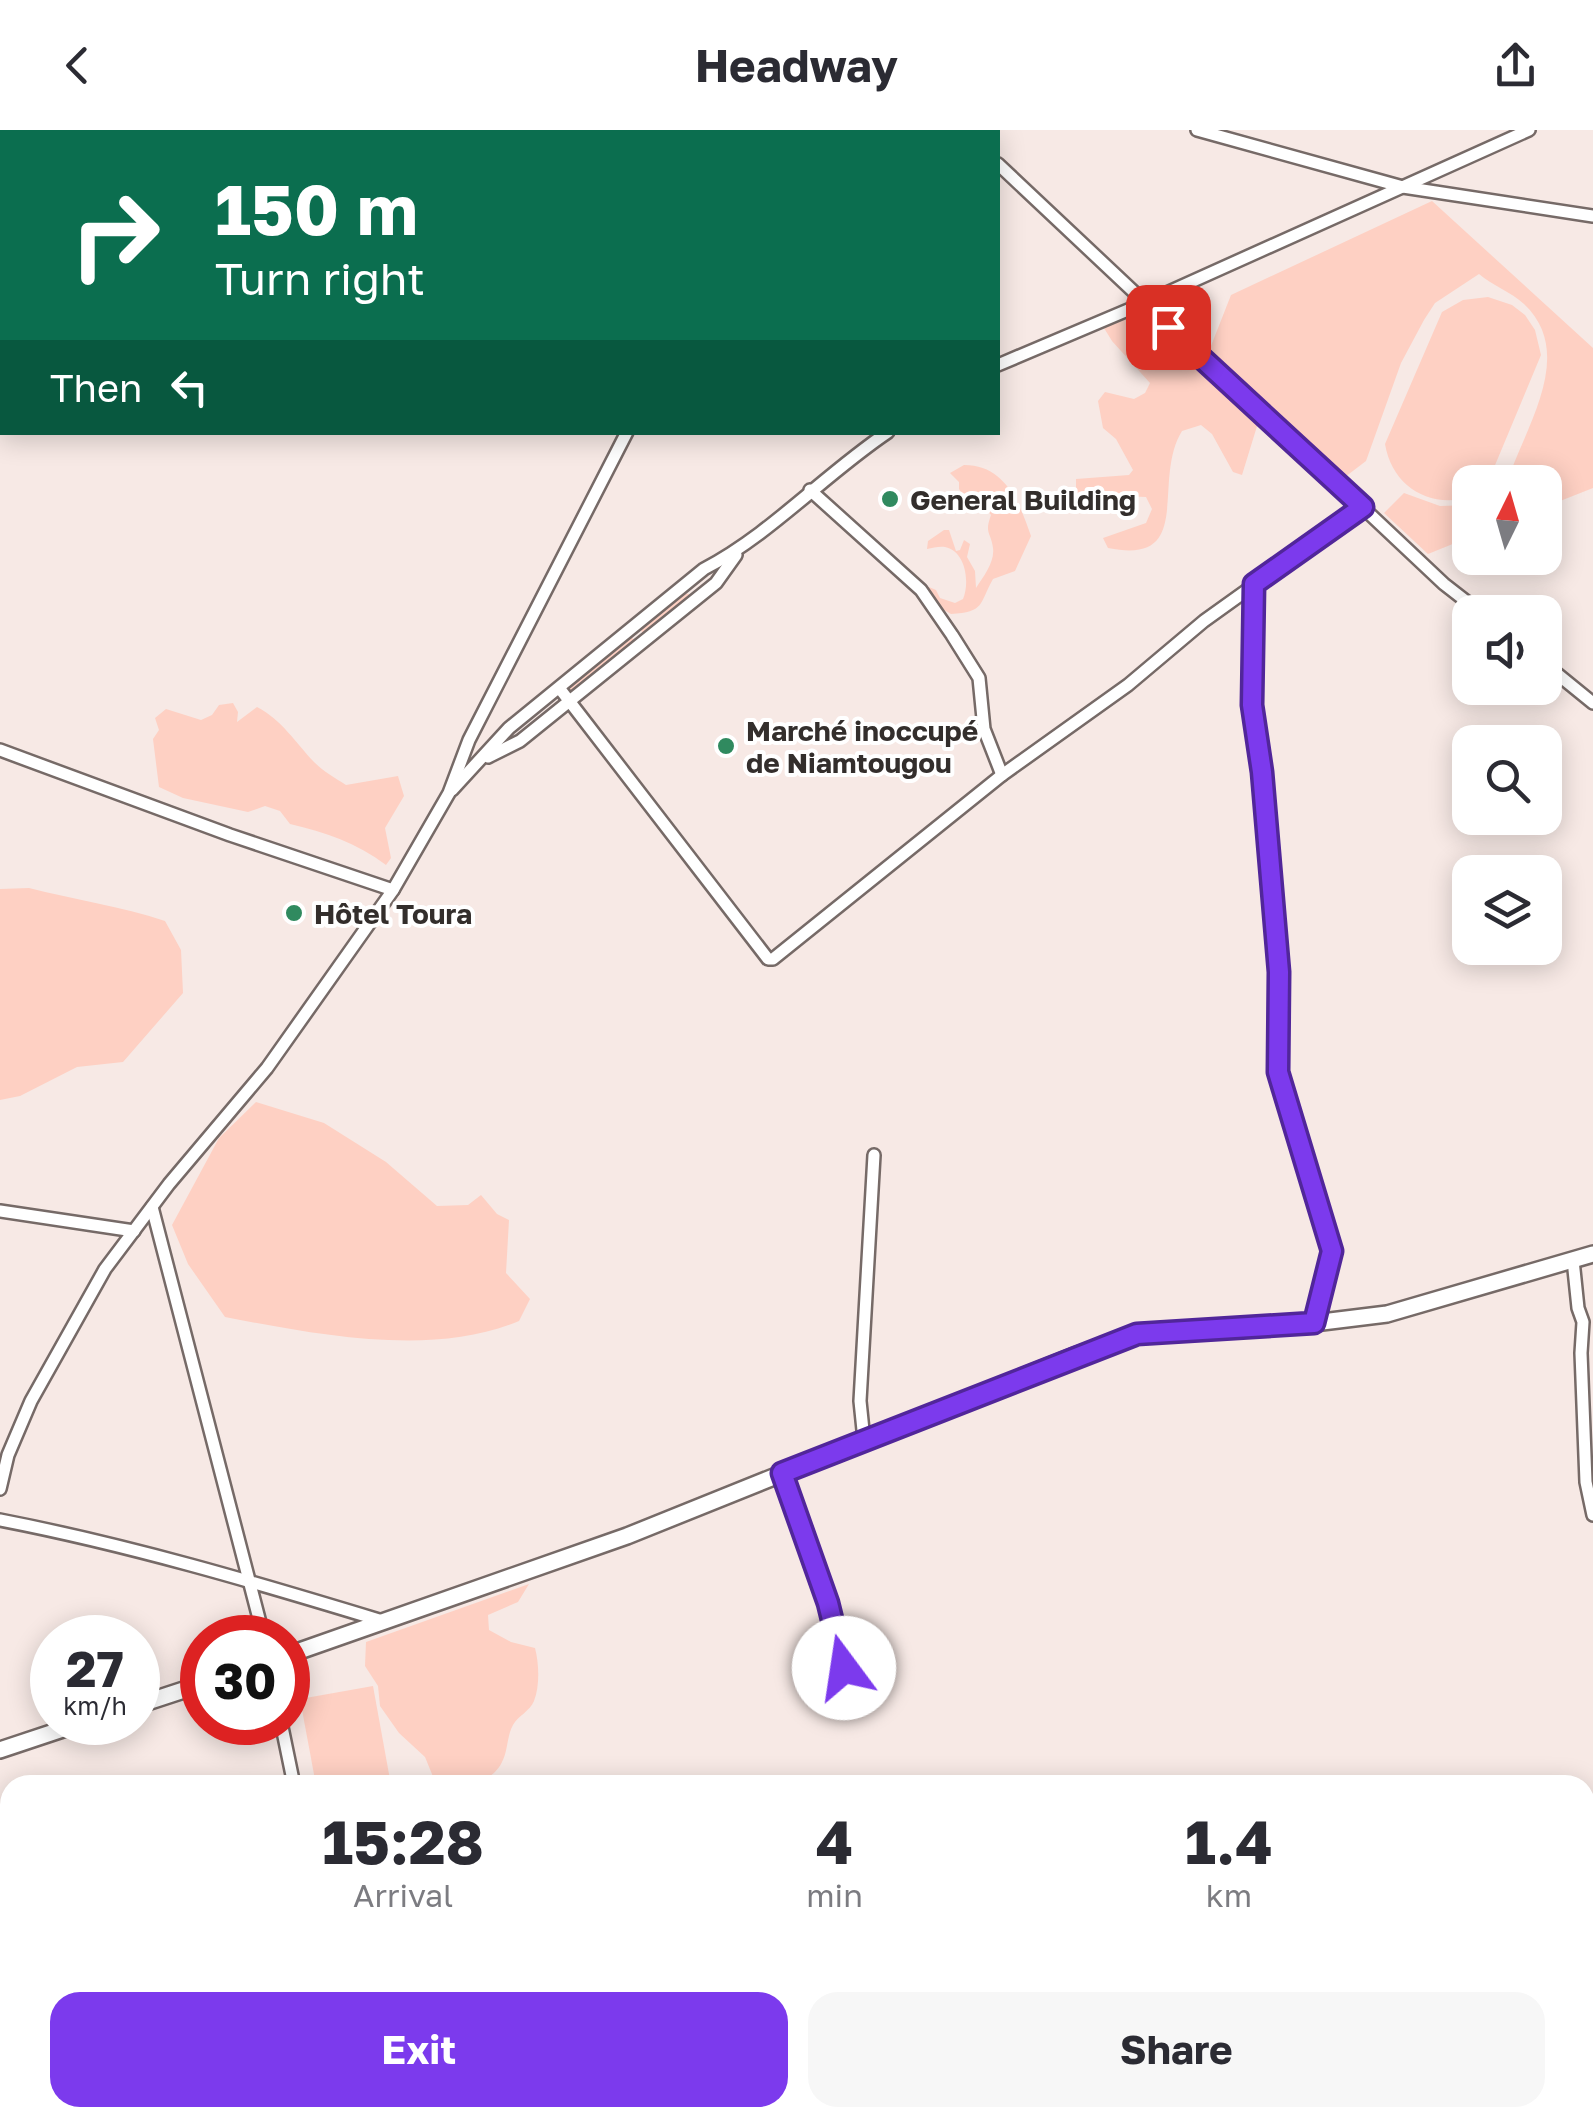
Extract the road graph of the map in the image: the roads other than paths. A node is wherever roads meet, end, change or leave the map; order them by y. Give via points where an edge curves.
1 (1196, 130) edge
2 (1528, 130) edge
3 (1000, 166) edge
4 (1404, 187) junction
5 (1593, 216) edge
6 (1142, 304) junction
7 (1000, 364) edge
8 (625, 435) edge
9 (884, 435) edge
10 (810, 490) junction
11 (1363, 507) junction
12 (738, 552) junction
13 (688, 583) junction
14 (1254, 584) junction
15 (1458, 595) edge
16 (697, 598) junction
17 (633, 629) junction
18 (643, 641) junction
19 (1562, 677) edge
20 (560, 689) junction
21 (569, 701) junction
22 (1593, 702) edge
23 (0, 750) edge
24 (480, 762) junction
25 (1002, 775) junction
26 (449, 793) junction
27 (393, 890) junction
28 (874, 1155) dead end
29 (152, 1208) junction
30 (0, 1211) edge
31 (134, 1231) junction
32 (1593, 1254) edge
33 (1572, 1260) junction
34 (1314, 1323) junction
35 (864, 1440) junction
36 (782, 1473) junction
37 (0, 1488) edge
38 (1593, 1516) edge
39 (0, 1520) edge
40 (249, 1581) junction
41 (258, 1615) edge
42 (379, 1620) junction
43 (310, 1647) edge
44 (844, 1668) dead end
45 (30, 1740) edge
46 (286, 1745) edge
47 (0, 1750) edge
48 (292, 1775) edge

1 - 4 street
2 - 4 street
3 - 6 street
4 - 5 street
4 - 6 street
6 - 7 street
6 - 11 street
8 - 26 street via 468,740
9 - 10 street
10 - 12 street
10 - 25 street via 921,590 952,635 979,678 984,729
11 - 14 street
11 - 15 street
12 - 13 street
12 - 16 street
13 - 16 street
13 - 17 street
14 - 25 street
14 - 34 street via 1252,705 1279,972 1278,1072 1332,1251
16 - 18 street
17 - 18 street
17 - 20 street
18 - 21 street
19 - 22 street
20 - 21 street
20 - 24 street via 509,728
21 - 24 street via 520,741
21 - 25 street via 768,959
23 - 27 street
24 - 26 street
26 - 27 street
27 - 29 street via 267,1068
28 - 35 street via 860,1401
29 - 31 street
29 - 40 street
30 - 31 street
31 - 37 street via 31,1401
32 - 33 main road
33 - 34 main road via 1387,1314
33 - 38 street via 1583,1322 1586,1482
34 - 35 main road via 1137,1334
35 - 36 main road
36 - 42 main road via 628,1536
36 - 44 street
39 - 40 street
40 - 41 street
40 - 42 street
42 - 43 main road
45 - 47 main road
46 - 48 street

